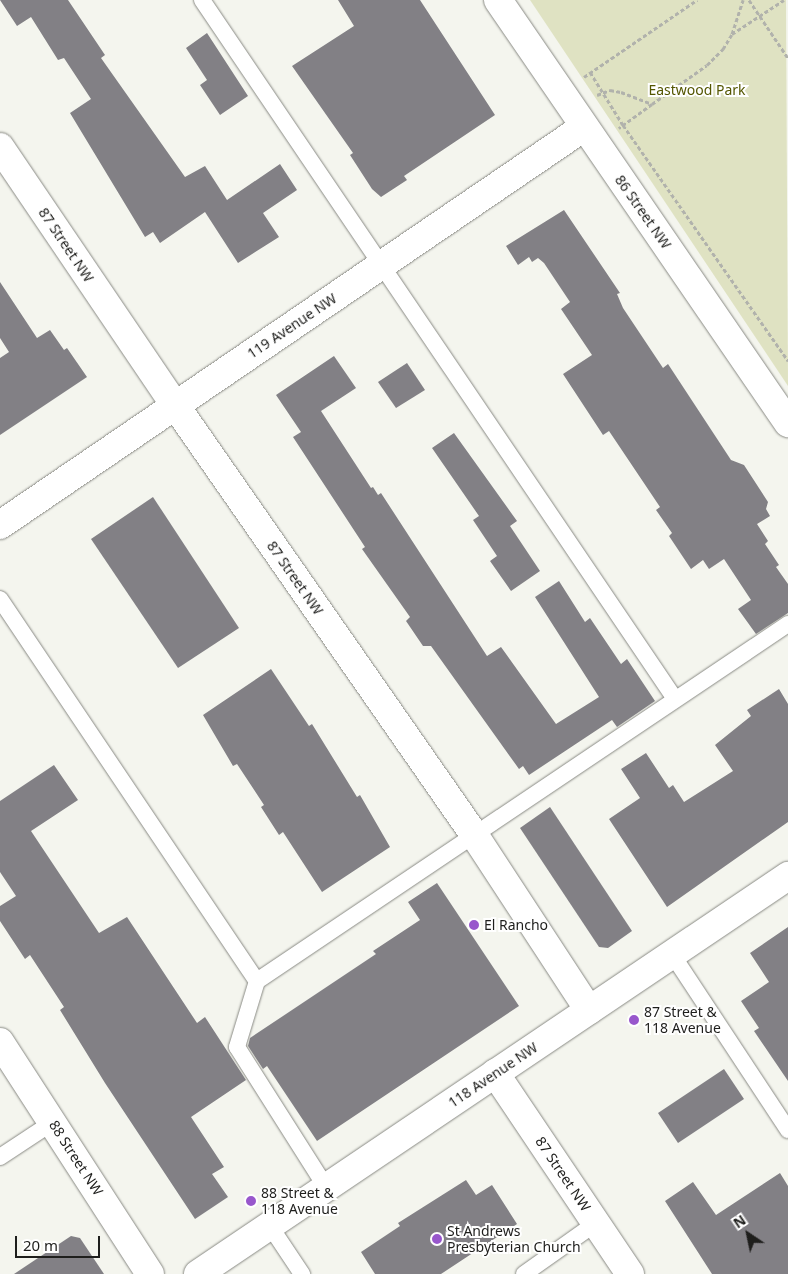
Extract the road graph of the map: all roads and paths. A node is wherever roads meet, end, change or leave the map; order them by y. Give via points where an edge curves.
1 (202, 0) edge
2 (498, 0) edge
3 (697, 0) edge
4 (743, 0) edge
5 (749, 0) edge
6 (784, 0) edge
7 (758, 14) junction
8 (732, 34) junction
9 (788, 58) edge
10 (590, 72) junction
11 (561, 93) junction
12 (652, 104) dead end
13 (584, 127) junction
14 (0, 147) edge
15 (382, 266) junction
16 (788, 361) edge
17 (175, 405) junction
18 (788, 423) edge
19 (0, 525) edge
20 (0, 599) edge
21 (788, 624) edge
22 (675, 699) junction
23 (473, 834) junction
24 (788, 876) edge
25 (672, 954) junction
26 (257, 981) junction
27 (589, 1010) junction
28 (0, 1042) edge
29 (495, 1074) junction
30 (53, 1122) junction
31 (788, 1130) edge
32 (0, 1157) edge
33 (326, 1188) junction
34 (596, 1223) junction
35 (270, 1226) junction
36 (150, 1274) edge
37 (198, 1274) edge
38 (302, 1274) edge
39 (524, 1274) edge
40 (630, 1274) edge

1 - 15 lane
2 - 11 street, 86 Street NW
3 - 10 path
4 - 8 path
5 - 7 path
6 - 7 path
7 - 8 path
7 - 9 path
8 - 12 path via 707,65
10 - 11 path
10 - 16 path via 623,125
11 - 13 street, 86 Street NW
13 - 15 street, 119 Avenue NW
13 - 18 street, 86 Street NW
14 - 17 street, 87 Street NW
15 - 17 street, 119 Avenue NW
15 - 22 lane
17 - 19 street, 119 Avenue NW
17 - 23 street, 87 Street NW
20 - 26 lane
21 - 22 lane
22 - 23 lane
23 - 26 lane
23 - 27 street, 87 Street NW
24 - 25 street, 118 Avenue NW
25 - 27 street, 118 Avenue NW
25 - 31 lane
26 - 33 lane via 237,1047
27 - 29 street, 118 Avenue NW
28 - 30 street, 88 Street NW
29 - 33 street, 118 Avenue NW
29 - 34 street, 87 Street NW
30 - 32 lane
30 - 36 street, 88 Street NW
33 - 35 street, 118 Avenue NW
34 - 39 lane
34 - 40 street, 87 Street NW
35 - 37 street, 118 Avenue NW
35 - 38 lane

